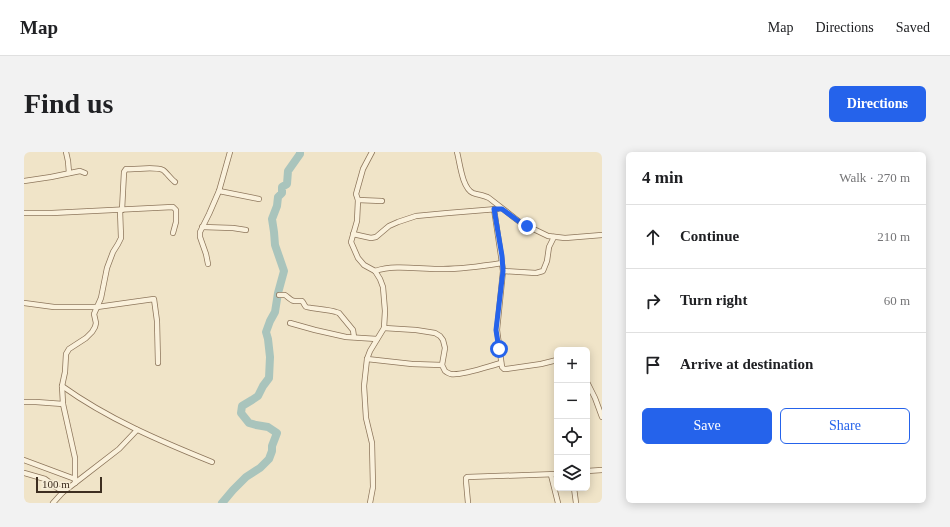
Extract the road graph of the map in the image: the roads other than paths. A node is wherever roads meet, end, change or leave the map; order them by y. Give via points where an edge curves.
1 (66, 152) edge
2 (230, 152) edge
3 (372, 152) edge
4 (457, 152) edge
5 (69, 173) junction
6 (85, 173) dead end
7 (24, 181) edge
8 (175, 182) dead end
9 (219, 191) junction
10 (259, 199) dead end
11 (358, 200) junction
12 (382, 201) dead end
13 (494, 209) junction
14 (502, 209) junction
15 (121, 210) junction
16 (24, 213) edge
17 (202, 227) junction
18 (246, 230) dead end
19 (174, 233) dead end
20 (353, 234) junction
21 (602, 235) edge
22 (554, 237) junction
23 (502, 263) junction
24 (208, 264) dead end
25 (375, 271) junction
26 (503, 271) junction
27 (279, 296) dead end
28 (24, 303) edge
29 (96, 307) junction
30 (290, 324) dead end
31 (384, 328) junction
32 (354, 337) junction
33 (377, 339) junction
34 (367, 359) junction
35 (554, 361) edge
36 (158, 363) dead end
37 (501, 363) junction
38 (442, 366) junction
39 (588, 383) edge
40 (62, 386) junction
41 (24, 402) edge
42 (63, 404) junction
43 (602, 417) edge
44 (137, 430) junction
45 (24, 460) edge
46 (212, 462) dead end
47 (602, 470) edge
48 (590, 471) edge
49 (24, 473) edge
50 (551, 474) joint
51 (75, 481) junction
52 (574, 491) edge
53 (63, 492) junction
54 (53, 503) edge
55 (370, 503) edge
56 (468, 503) edge
57 (558, 503) edge
58 (576, 503) edge

1 - 5 street
2 - 9 street
3 - 11 street via 363,169 356,194
4 - 14 street via 467,188 473,193 489,198
5 - 6 street
5 - 7 street
8 - 15 street via 162,170 126,169
9 - 10 street
9 - 17 street
11 - 12 street
11 - 20 street via 357,221
13 - 14 street
13 - 20 street via 416,216 389,226 371,238
13 - 23 street
14 - 22 street via 521,223
15 - 16 street
15 - 19 street via 175,208
15 - 29 street via 121,238 107,268 101,298
17 - 18 street
17 - 24 street via 200,237
20 - 25 street via 351,242 358,258
21 - 22 street
22 - 26 street via 547,261 540,273
23 - 25 street via 444,269 400,268
23 - 26 street
25 - 31 street via 383,287
26 - 37 street via 496,330
27 - 32 street via 285,295 290,300 302,301 306,307 339,313 352,328
28 - 29 street via 54,307
29 - 36 street via 154,299
29 - 40 street via 96,323 92,332 67,352
30 - 32 street
31 - 33 street
31 - 38 street via 416,330 440,336 444,340 445,348
32 - 33 street
33 - 34 street
34 - 38 street
34 - 55 street via 364,386 366,418 372,443 373,487
35 - 37 street via 506,369
37 - 38 street via 456,374 450,374
39 - 43 street
40 - 42 street
40 - 44 street via 92,406
41 - 42 street
42 - 51 street via 75,458
44 - 46 street
44 - 51 street via 119,449
45 - 51 street
47 - 48 street
49 - 53 street via 45,479
50 - 56 street via 467,477
50 - 57 street
51 - 53 street
52 - 58 street
53 - 54 street

